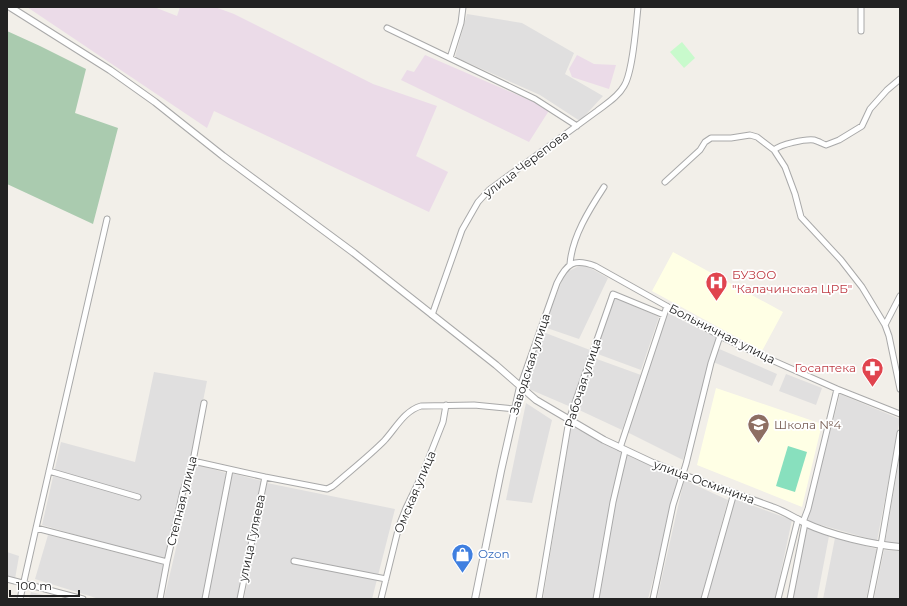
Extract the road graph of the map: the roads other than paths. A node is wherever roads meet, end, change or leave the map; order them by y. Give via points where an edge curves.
1 (10, 7) edge
2 (463, 7) edge
3 (638, 7) edge
4 (861, 7) edge
5 (387, 28) dead end
6 (861, 31) dead end
7 (450, 58) junction
8 (900, 79) edge
9 (577, 126) junction
10 (774, 150) junction
11 (665, 182) dead end
12 (604, 187) dead end
13 (107, 219) dead end
14 (570, 264) junction
15 (900, 296) edge
16 (667, 306) junction
17 (432, 315) junction
18 (664, 315) junction
19 (885, 325) junction
20 (720, 336) junction
21 (520, 387) junction
22 (837, 389) junction
23 (900, 389) edge
24 (204, 403) dead end
25 (446, 405) junction
26 (514, 409) junction
27 (900, 414) edge
28 (569, 420) junction
29 (900, 433) edge
30 (623, 449) junction
31 (193, 461) junction
32 (230, 470) junction
33 (49, 471) junction
34 (683, 475) junction
35 (265, 477) junction
36 (734, 493) junction
37 (138, 497) dead end
38 (802, 522) junction
39 (36, 528) junction
40 (881, 545) junction
41 (900, 547) edge
42 (294, 561) dead end
43 (167, 562) junction
44 (7, 579) edge
45 (386, 580) junction
46 (23, 584) junction
47 (20, 599) edge
48 (83, 599) edge
49 (160, 599) edge
50 (205, 599) edge
51 (240, 599) edge
52 (381, 599) edge
53 (475, 599) edge
54 (539, 599) edge
55 (596, 599) edge
56 (653, 599) edge
57 (704, 599) edge
58 (778, 599) edge
59 (790, 599) edge
60 (870, 599) edge

1 - 17 street, улица Осминина via 110,70 155,102
2 - 7 street via 461,23
3 - 9 street, улица Черепова via 628,80 613,99
4 - 6 street
5 - 7 street, улица Черепова
7 - 9 street, улица Черепова via 535,99
8 - 10 street via 870,109 862,126 839,140 826,145 814,140 794,142
9 - 17 street, улица Черепова via 489,190 478,202 462,230
10 - 11 street via 757,137 750,135 711,138
10 - 19 street via 788,174 801,216 862,286
12 - 14 street, Заводская улица via 582,226
13 - 33 street
14 - 16 street, Больничная улица via 578,262 595,266
14 - 21 street, Заводская улица via 557,283
15 - 19 street
16 - 18 street
16 - 20 street, Больничная улица
17 - 21 street, улица Осминина
18 - 28 street, Рабочая улица via 613,294
18 - 30 street
19 - 23 street
20 - 22 street, Больничная улица
20 - 34 street
21 - 26 street, Заводская улица
21 - 28 street, улица Осминина
22 - 27 street, Больничная улица
22 - 38 street via 808,509
24 - 31 street, Степная улица
25 - 26 street
25 - 35 street via 413,408 383,442 327,489
25 - 45 street, Омская улица via 443,422 399,526
26 - 53 street, Заводская улица
28 - 30 street, улица Осминина
28 - 54 street, Рабочая улица
29 - 40 street
30 - 34 street, улица Осминина
30 - 55 street
31 - 32 street
31 - 43 street, Степная улица via 183,491
32 - 35 street
32 - 50 street
33 - 37 street
33 - 39 street
34 - 36 street, улица Осминина
34 - 56 street via 673,505
35 - 51 street, улица Гуляева
36 - 38 street, улица Осминина via 785,512
36 - 57 street
38 - 40 street, улица Осминина via 835,534
38 - 58 street
38 - 59 street
39 - 43 street
39 - 46 street
40 - 41 street, улица Осминина
40 - 60 street
42 - 45 street
43 - 49 street, Степная улица
44 - 46 street
45 - 52 street, Омская улица
46 - 47 street
46 - 48 street

